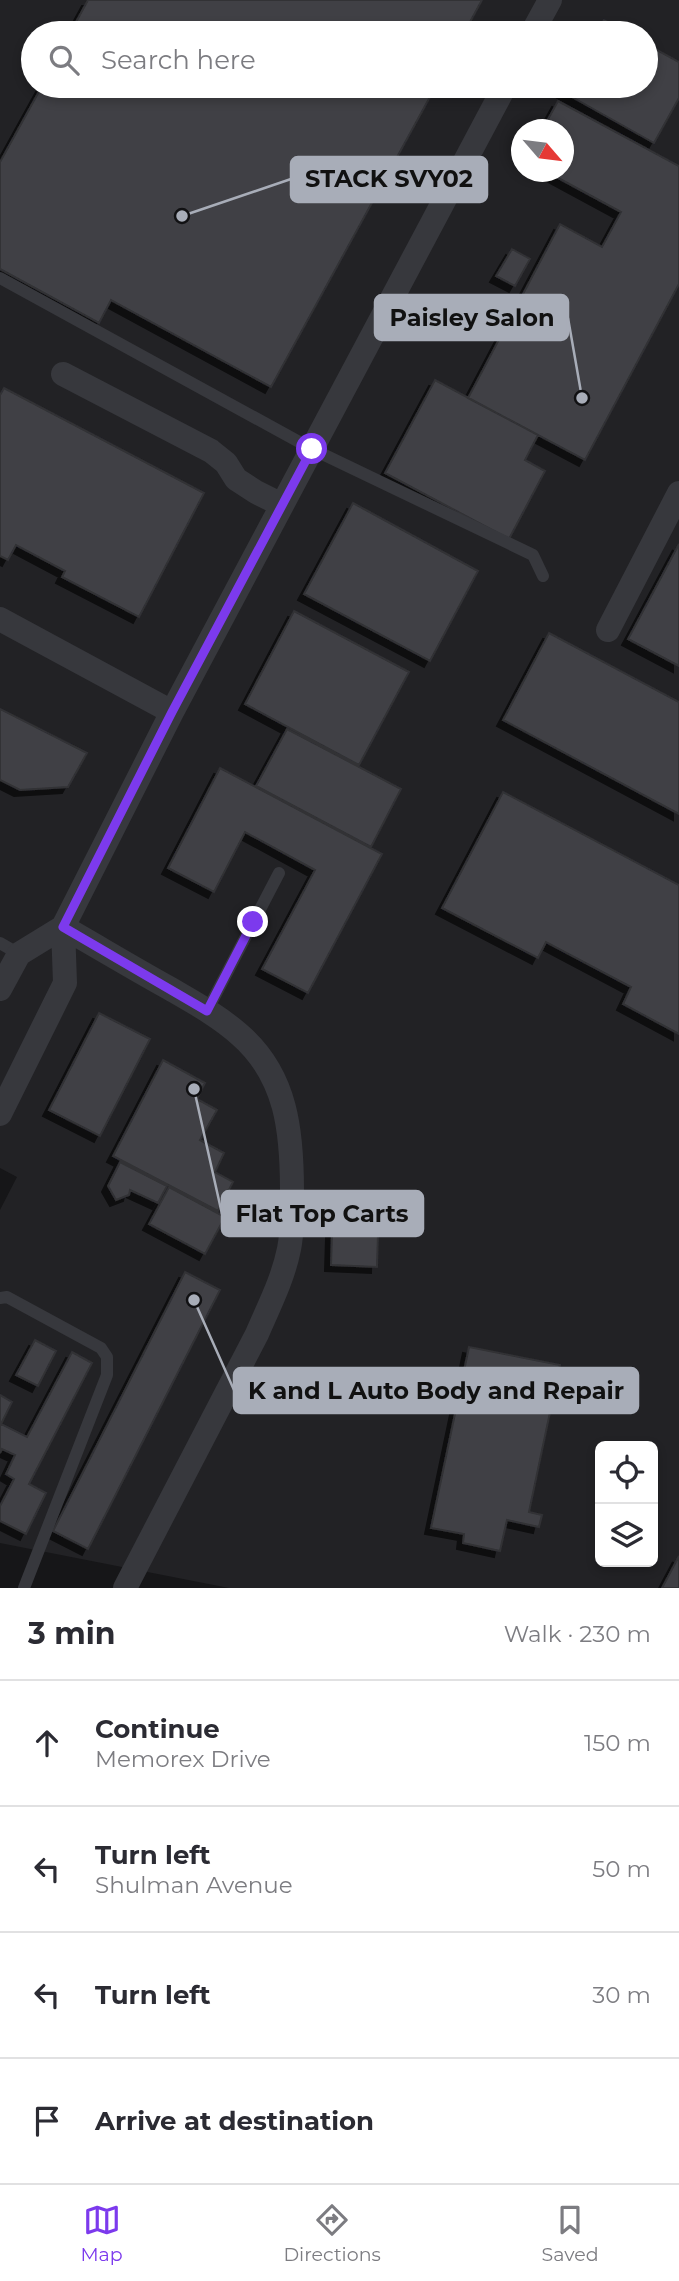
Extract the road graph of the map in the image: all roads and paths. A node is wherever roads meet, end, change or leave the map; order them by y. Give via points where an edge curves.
1 (550, 0) edge
2 (539, 21) edge
3 (499, 98) edge
4 (0, 278) edge
5 (63, 374) dead end
6 (312, 449) junction
7 (282, 505) junction
8 (676, 507) edge
9 (544, 576) dead end
10 (0, 619) edge
11 (608, 630) dead end
12 (172, 712) junction
13 (279, 873) dead end
14 (63, 927) junction
15 (9, 949) edge
16 (0, 989) edge
17 (207, 1011) junction
18 (0, 1114) edge
19 (0, 1298) edge
20 (24, 1588) edge
21 (125, 1588) edge

1 - 2 street
3 - 6 street
4 - 6 lane
5 - 7 street via 211,451 236,479
6 - 7 street
6 - 9 lane via 533,555
7 - 12 street
8 - 11 street
10 - 12 street
12 - 14 street
13 - 17 lane
14 - 15 street
14 - 17 street
14 - 18 street via 65,983
15 - 16 street
17 - 21 street via 260,1055 279,1089 289,1123 292,1158 289,1249 257,1334
19 - 20 lane via 7,1297 54,1322 101,1348 107,1357 107,1375

